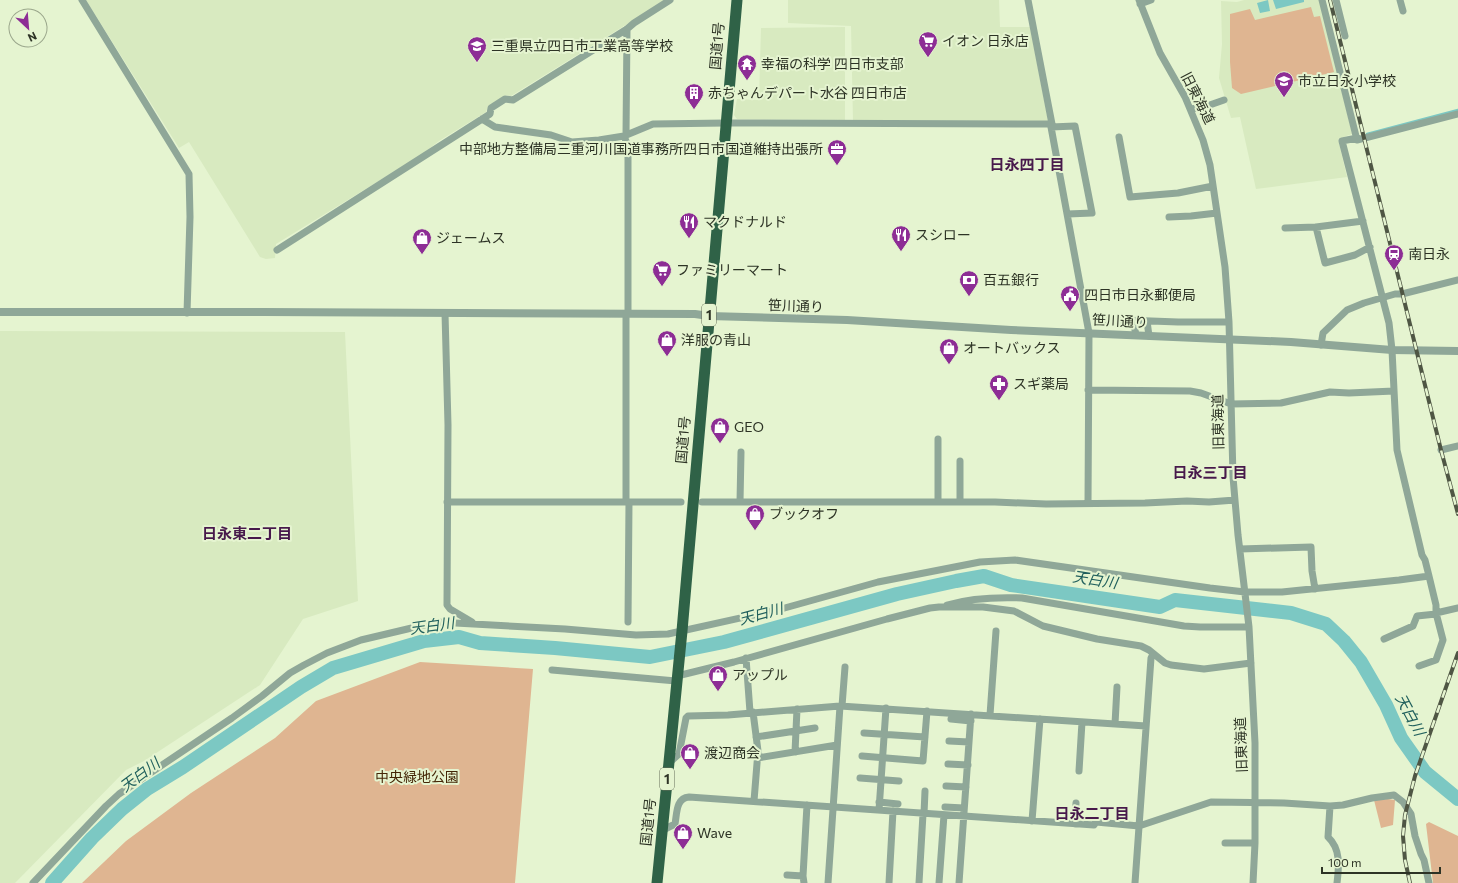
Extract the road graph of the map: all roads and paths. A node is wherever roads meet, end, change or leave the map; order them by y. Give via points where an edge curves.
1 (82, 0) edge
2 (670, 0) edge
3 (737, 0) edge
4 (1028, 0) edge
5 (1151, 0) edge
6 (1322, 0) edge
7 (1336, 0) edge
8 (1400, 0) edge
9 (1139, 2) edge
10 (1403, 11) dead end
11 (627, 29) junction
12 (1345, 36) dead end
13 (1224, 100) dead end
14 (1191, 109) junction
15 (1458, 114) edge
16 (482, 119) junction
17 (726, 123) junction
18 (1052, 126) junction
19 (625, 135) junction
20 (1119, 137) dead end
21 (1356, 138) junction
22 (1213, 186) junction
23 (1217, 213) junction
24 (1068, 214) junction
25 (1169, 217) dead end
26 (1363, 221) junction
27 (1316, 227) junction
28 (1285, 228) dead end
29 (1370, 248) junction
30 (277, 250) dead end
31 (1458, 280) edge
32 (1383, 298) junction
33 (0, 312) edge
34 (187, 313) junction
35 (445, 313) junction
36 (627, 314) junction
37 (709, 316) junction
38 (1098, 319) dead end
39 (1133, 320) junction
40 (1146, 321) junction
41 (1229, 322) junction
42 (1090, 333) junction
43 (1136, 336) junction
44 (1148, 336) junction
45 (1230, 340) junction
46 (1321, 345) junction
47 (1392, 350) junction
48 (1458, 351) edge
49 (1088, 390) junction
50 (1394, 390) junction
51 (1231, 404) junction
52 (938, 439) dead end
53 (1458, 446) edge
54 (1441, 450) dead end
55 (741, 452) dead end
56 (960, 461) dead end
57 (1235, 500) junction
58 (447, 502) junction
59 (627, 502) junction
60 (681, 502) dead end
61 (702, 502) dead end
62 (740, 502) junction
63 (938, 502) junction
64 (960, 502) junction
65 (1088, 503) junction
66 (1240, 549) junction
67 (1429, 576) junction
68 (1314, 589) junction
69 (1245, 594) junction
70 (939, 607) junction
71 (1458, 608) edge
72 (1436, 614) junction
73 (628, 622) dead end
74 (474, 623) junction
75 (1249, 626) junction
76 (682, 631) junction
77 (996, 631) dead end
78 (1384, 639) dead end
79 (1153, 654) junction
80 (746, 658) junction
81 (1251, 663) junction
82 (1419, 666) dead end
83 (845, 667) dead end
84 (552, 670) dead end
85 (676, 678) junction
86 (1117, 686) dead end
87 (841, 706) junction
88 (798, 708) junction
89 (886, 708) junction
90 (927, 711) junction
91 (751, 712) junction
92 (990, 715) junction
93 (971, 717) junction
94 (951, 719) dead end
95 (1040, 719) junction
96 (1082, 722) junction
97 (1115, 724) junction
98 (1146, 726) junction
99 (815, 728) dead end
100 (796, 731) junction
101 (864, 733) dead end
102 (884, 734) junction
103 (756, 737) junction
104 (925, 737) junction
105 (949, 740) dead end
106 (969, 742) junction
107 (838, 745) junction
108 (795, 752) junction
109 (862, 756) dead end
110 (882, 757) junction
111 (757, 758) junction
112 (669, 763) junction
113 (948, 764) dead end
114 (968, 765) junction
115 (1079, 771) dead end
116 (860, 778) dead end
117 (881, 780) junction
118 (899, 781) dead end
119 (946, 786) dead end
120 (966, 787) junction
121 (925, 791) dead end
122 (754, 802) junction
123 (879, 802) junction
124 (1255, 802) junction
125 (1076, 803) dead end
126 (898, 804) dead end
127 (807, 805) junction
128 (1330, 806) junction
129 (833, 807) junction
130 (964, 808) junction
131 (879, 810) junction
132 (893, 811) junction
133 (944, 811) junction
134 (924, 814) junction
135 (964, 816) junction
136 (1032, 821) junction
137 (1075, 824) junction
138 (1139, 826) junction
139 (663, 830) junction
140 (1225, 843) dead end
141 (1255, 843) junction
142 (787, 874) dead end
143 (803, 879) edge
144 (33, 883) edge
145 (657, 883) edge
146 (828, 883) edge
147 (889, 883) edge
148 (919, 883) edge
149 (939, 883) edge
150 (959, 883) edge
151 (1135, 883) edge
152 (1254, 883) edge
153 (1337, 883) edge
154 (1429, 883) edge

1 - 34 street via 188,174 190,217
2 - 11 street
3 - 17 highway, 国道1号 / 1
4 - 18 street
5 - 9 street
6 - 21 street
7 - 12 street
8 - 10 street
9 - 14 street, 旧東海道 via 1163,59
11 - 16 street via 513,100 505,100 491,108 490,114
11 - 19 street
13 - 14 street
14 - 22 street, 旧東海道 via 1204,140
15 - 21 street via 1357,140
16 - 19 street via 495,127 551,135 572,142
16 - 30 street
17 - 18 street
17 - 19 street via 653,124
17 - 37 highway, 国道1号 / 1
18 - 24 street
18 - 24 street via 1075,126 1092,213
19 - 36 street via 628,146
20 - 22 street via 1130,197 1178,193
21 - 26 street via 1342,141
22 - 23 street, 旧東海道
23 - 25 street
23 - 41 street, 旧東海道 via 1225,267
24 - 42 street
26 - 27 street
26 - 29 street
27 - 28 street
27 - 29 street via 1325,263 1356,255
29 - 32 street
31 - 32 street
32 - 46 street via 1347,310 1323,333
32 - 47 street
33 - 34 street, 笹川通り
34 - 35 street, 笹川通り
35 - 36 street, 笹川通り
35 - 58 street
36 - 37 street, 笹川通り
36 - 59 street
37 - 42 street, 笹川通り via 847,320
37 - 76 highway, 国道1号 / 1
38 - 39 street
39 - 40 street
39 - 43 street
40 - 41 street
40 - 44 street
41 - 45 street, 旧東海道
42 - 43 street, 笹川通り
42 - 49 street
43 - 44 street, 笹川通り
44 - 45 street, 笹川通り
45 - 46 street, 笹川通り
45 - 51 street, 旧東海道
46 - 47 street, 笹川通り
47 - 48 street, 笹川通り
47 - 50 street
49 - 51 street via 1190,391
49 - 65 street
50 - 51 street via 1330,392 1281,403
50 - 67 street via 1397,450
51 - 57 street, 旧東海道
52 - 63 street
53 - 54 street
55 - 62 street
56 - 64 street
57 - 65 street
57 - 66 street, 旧東海道
58 - 59 street
58 - 74 street via 447,605
59 - 60 street
59 - 73 street
61 - 62 street
62 - 63 street
63 - 64 street
64 - 65 street
66 - 68 street via 1311,547
66 - 69 street, 旧東海道
67 - 68 street
67 - 72 street
68 - 69 street
69 - 75 street, 旧東海道
69 - 76 street via 1015,560 980,562 878,582 781,609
70 - 75 street via 999,597 1022,598 1184,626
70 - 79 street via 1006,609 1042,626 1141,646
70 - 80 street
71 - 72 street
72 - 78 street via 1417,616 1413,626
72 - 82 street via 1443,640 1436,660
74 - 76 street via 636,635
74 - 144 street via 437,622 370,637 327,653 294,671 232,718 122,791
75 - 81 street, 旧東海道
76 - 85 highway, 国道1号 / 1
77 - 92 street
79 - 81 street via 1166,663 1204,669
79 - 98 street
80 - 85 street
80 - 91 street
81 - 124 street, 旧東海道
83 - 87 street
84 - 85 street
85 - 112 highway, 国道1号 / 1
86 - 97 street
87 - 88 street
87 - 89 street
87 - 107 street
88 - 91 street
88 - 100 street
89 - 90 street
89 - 102 street
90 - 93 street
90 - 104 street
91 - 103 street
91 - 112 street via 688,716 679,754
92 - 93 street
92 - 95 street
93 - 94 street
93 - 106 street
95 - 96 street
95 - 136 street
96 - 97 street
96 - 115 street
97 - 98 street
98 - 138 street
99 - 100 street
100 - 103 street
100 - 108 street
101 - 102 street
102 - 104 street
102 - 110 street
103 - 111 street
104 - 110 street via 923,761
105 - 106 street
106 - 114 street
107 - 108 street
107 - 129 street
108 - 111 street
109 - 110 street
110 - 117 street
111 - 122 street
112 - 139 highway, 国道1号 / 1
113 - 114 street
114 - 120 street
116 - 117 street
117 - 118 street
117 - 123 street
119 - 120 street
120 - 130 street
121 - 134 street
122 - 127 street
122 - 139 street via 683,797 678,804 676,824
123 - 126 street
123 - 131 street
124 - 128 street
124 - 138 street via 1211,802
124 - 141 street, 旧東海道
125 - 137 street
127 - 129 street
127 - 143 street
128 - 153 street via 1328,837 1337,850
128 - 154 street via 1389,795 1397,796 1411,814
129 - 131 street
129 - 146 street
130 - 133 street
130 - 135 street
131 - 132 street
132 - 134 street
132 - 147 street
133 - 134 street
133 - 135 street
133 - 149 street
134 - 148 street
135 - 136 street
135 - 150 street
136 - 137 street
137 - 138 street via 1094,825 1096,822
138 - 151 street
139 - 145 highway, 国道1号 / 1
140 - 141 street
141 - 152 street, 旧東海道
142 - 143 street

